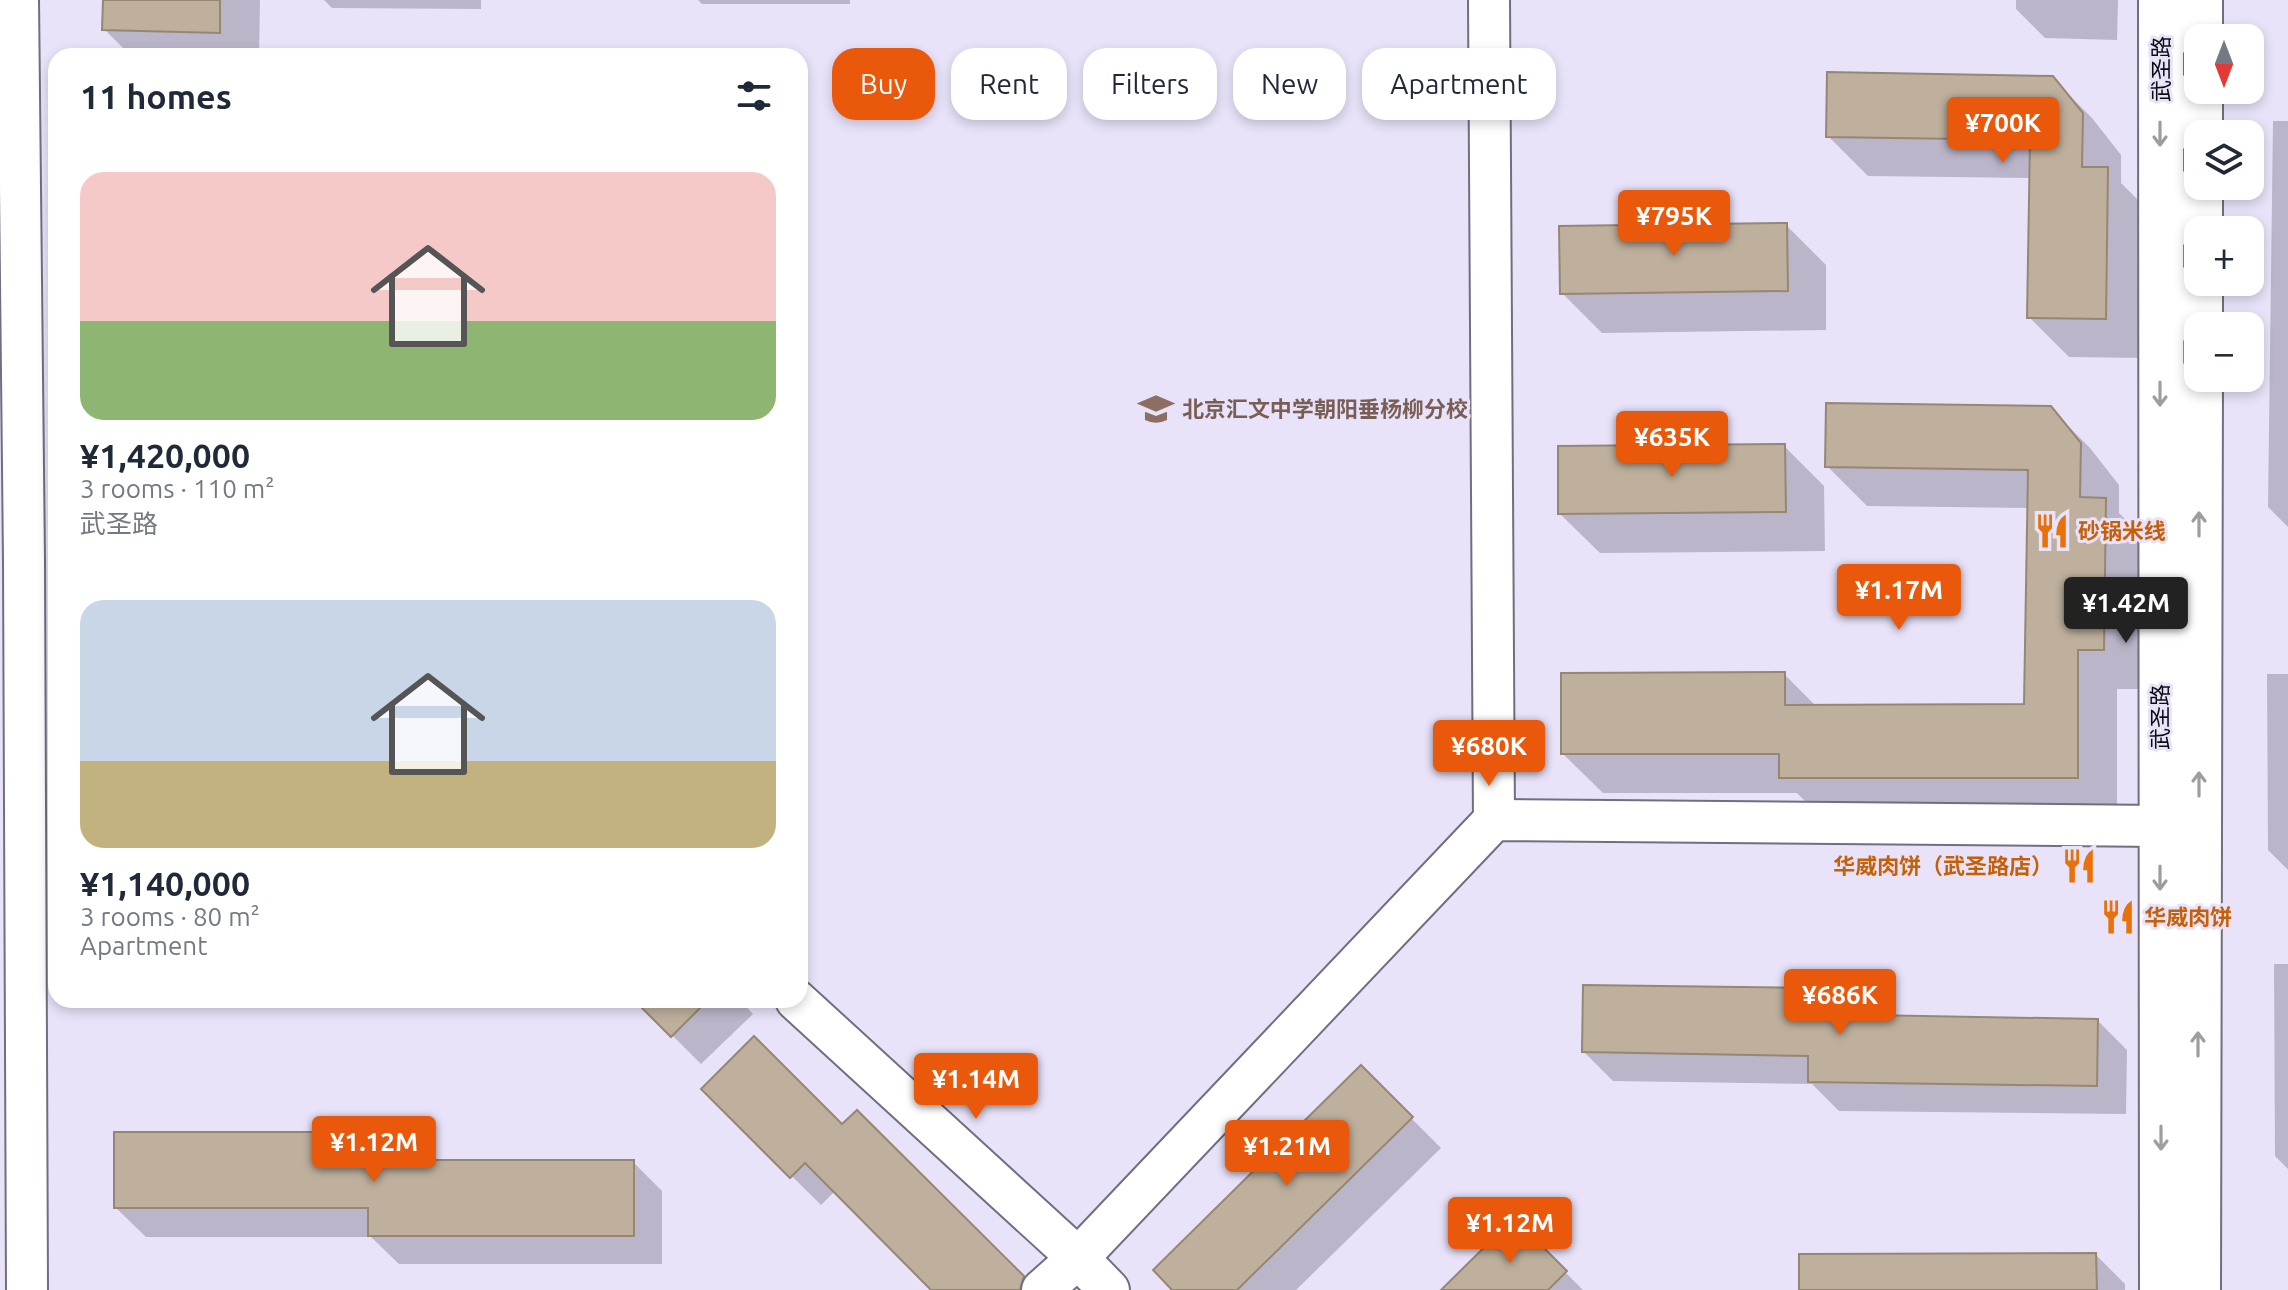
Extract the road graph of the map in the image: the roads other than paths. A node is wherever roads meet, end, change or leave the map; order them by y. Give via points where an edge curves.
1 (18, 0) edge
2 (1489, 0) edge
3 (2161, 0) edge
4 (2200, 0) edge
5 (2200, 24) edge
6 (2200, 392) edge
7 (40, 561) edge
8 (1494, 820) junction
9 (2160, 826) junction
10 (805, 1008) edge
11 (1078, 1258) junction
12 (27, 1290) edge
13 (1042, 1290) edge
14 (1109, 1290) edge
15 (2162, 1290) edge
16 (2198, 1290) edge

1 - 7 street
2 - 8 street
3 -> 9 street, 武圣路
4 - 5 street, 武圣路
16 -> 6 street, 武圣路
7 - 12 street
8 - 9 street
8 - 11 street
9 -> 15 street, 武圣路
10 - 11 street
11 - 13 street
11 - 14 street

